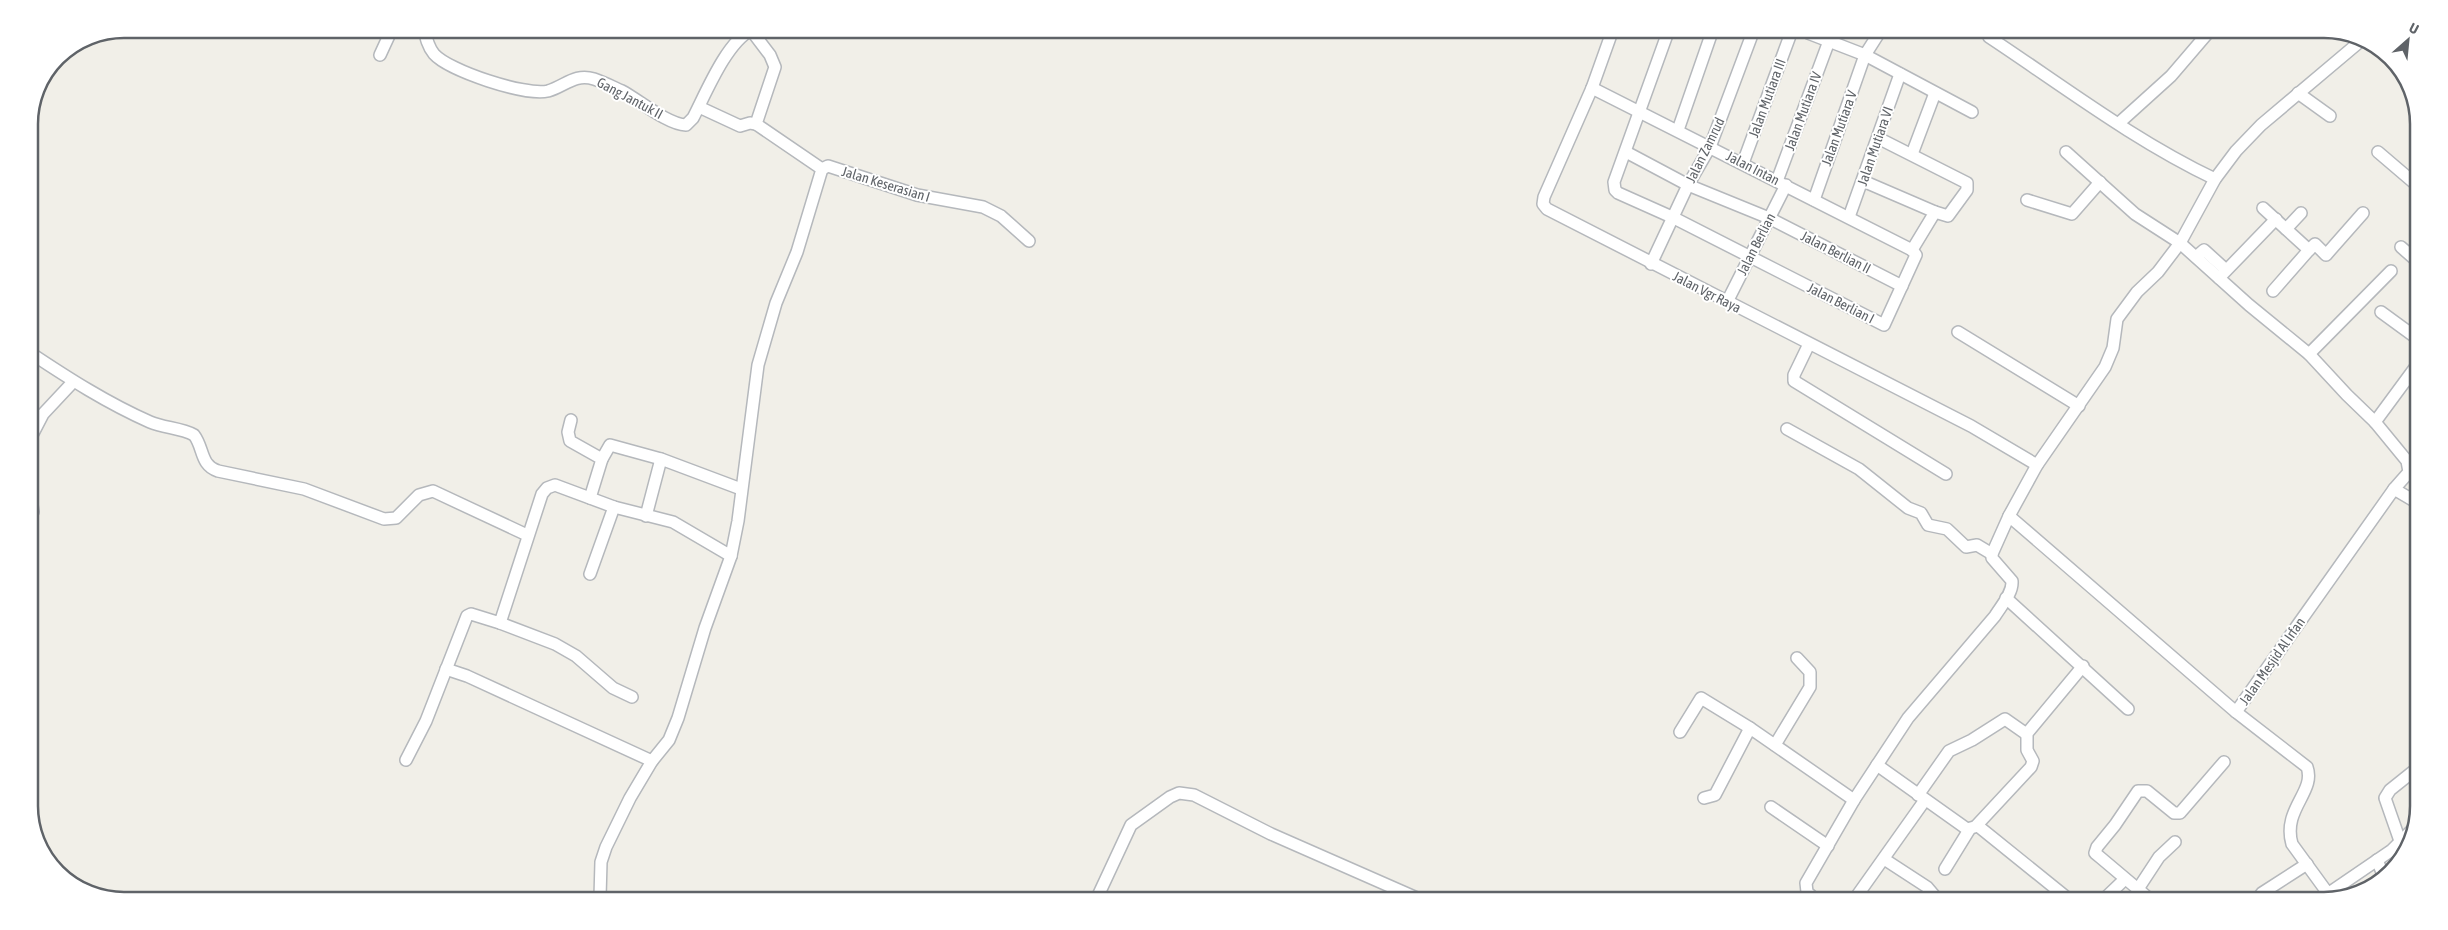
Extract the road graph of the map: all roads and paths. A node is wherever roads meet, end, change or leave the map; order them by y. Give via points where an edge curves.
1 (388, 38) edge
2 (426, 38) edge
3 (740, 38) edge
4 (757, 38) edge
5 (1610, 38) edge
6 (1666, 38) edge
7 (1710, 38) edge
8 (1752, 38) edge
9 (1788, 38) edge
10 (1821, 38) edge
11 (1876, 38) edge
12 (1991, 38) edge
13 (2204, 38) edge
14 (1829, 41) junction
15 (2357, 44) edge
16 (380, 55) dead end
17 (1865, 55) junction
18 (1900, 74) junction
19 (1592, 88) junction
20 (1935, 92) junction
21 (2298, 93) junction
22 (699, 107) junction
23 (1640, 112) junction
24 (1972, 112) dead end
25 (2330, 116) dead end
26 (2119, 123) junction
27 (756, 124) junction
28 (1678, 130) junction
29 (1878, 138) junction
30 (1710, 147) junction
31 (1626, 152) junction
32 (2066, 152) dead end
33 (2378, 152) dead end
34 (1912, 154) junction
35 (1742, 163) junction
36 (822, 169) junction
37 (2215, 179) junction
38 (2410, 180) edge
39 (1863, 181) junction
40 (2100, 182) junction
41 (1782, 183) junction
42 (1688, 184) junction
43 (1814, 200) junction
44 (2027, 200) dead end
45 (2263, 208) dead end
46 (1935, 212) junction
47 (2301, 213) dead end
48 (2363, 213) dead end
49 (1849, 217) junction
50 (1674, 218) junction
51 (1769, 218) junction
52 (2276, 219) junction
53 (2286, 229) junction
54 (1029, 241) dead end
55 (2180, 243) junction
56 (2400, 247) dead end
57 (1912, 250) junction
58 (2308, 250) junction
59 (2410, 255) edge
60 (1750, 257) junction
61 (1650, 264) junction
62 (2392, 271) dead end
63 (2223, 274) junction
64 (1902, 286) junction
65 (2273, 291) dead end
66 (1727, 302) junction
67 (2380, 312) dead end
68 (1958, 332) dead end
69 (2410, 334) edge
70 (1809, 344) junction
71 (2309, 354) junction
72 (38, 358) edge
73 (2410, 374) edge
74 (73, 382) junction
75 (2079, 406) junction
76 (571, 420) dead end
77 (2375, 422) junction
78 (38, 424) edge
79 (1787, 429) dead end
80 (602, 459) junction
81 (661, 459) junction
82 (2037, 465) junction
83 (1946, 474) dead end
84 (741, 489) junction
85 (2394, 489) junction
86 (590, 498) junction
87 (2410, 498) edge
88 (614, 507) junction
89 (646, 516) junction
90 (2009, 516) junction
91 (527, 536) junction
92 (1992, 554) junction
93 (731, 556) junction
94 (590, 574) dead end
95 (2006, 598) junction
96 (500, 623) junction
97 (1797, 658) dead end
98 (2083, 666) junction
99 (446, 669) junction
100 (632, 697) dead end
101 (2128, 710) dead end
102 (2236, 712) junction
103 (1750, 728) junction
104 (1680, 732) dead end
105 (2027, 733) junction
106 (1775, 746) junction
107 (406, 760) dead end
108 (652, 761) junction
109 (2224, 762) dead end
110 (1877, 765) junction
111 (2410, 774) edge
112 (1704, 798) dead end
113 (1922, 798) junction
114 (1854, 800) junction
115 (1771, 807) dead end
116 (1973, 828) junction
117 (2406, 835) edge
118 (2400, 840) junction
119 (2175, 842) dead end
120 (1828, 846) junction
121 (1884, 858) junction
122 (2376, 860) junction
123 (2307, 864) junction
124 (1946, 869) dead end
125 (2381, 871) edge
126 (2125, 879) junction
127 (2138, 889) junction
128 (600, 892) edge
129 (1100, 892) edge
130 (1403, 892) edge
131 (1807, 892) edge
132 (1860, 892) edge
133 (1931, 892) edge
134 (2059, 892) edge
135 (2111, 892) edge
136 (2142, 892) edge
137 (2262, 892) edge
138 (2327, 892) edge
139 (2335, 892) edge

1 - 16 street
2 - 22 street, Gang Jantuk II via 428,45 445,63 516,89 548,91 579,77 592,78 682,124 689,122
3 - 22 street, Gang Jantuk II via 721,64
4 - 27 street via 770,55 774,67
5 - 19 street, Jalan Vgr Raya
6 - 23 street
7 - 28 street
8 - 30 street, Jalan Zamrud
9 - 35 street, Jalan Mutiara III
10 - 14 street
11 - 17 street, Jalan Mutiara V
12 - 26 street
13 - 26 street via 2171,76
14 - 17 street
14 - 41 street, Jalan Mutiara IV
15 - 21 street
17 - 18 street
17 - 43 street, Jalan Mutiara V
18 - 20 street
18 - 29 street, Jalan Mutiara VI
19 - 23 street, Jalan Intan
19 - 61 street, Jalan Vgr Raya via 1543,204
20 - 24 street
20 - 34 street
21 - 25 street
21 - 37 street via 2247,139
22 - 27 street via 740,126
23 - 28 street, Jalan Intan
23 - 31 street
26 - 37 street
27 - 36 street
28 - 30 street, Jalan Intan
29 - 34 street
29 - 39 street, Jalan Mutiara VI
30 - 35 street, Jalan Intan
30 - 42 street, Jalan Zamrud
31 - 42 street, Jalan Berlian II
31 - 50 street via 1614,182 1615,190 1625,198
32 - 40 street, Jalan Mesjid Al Irfan
33 - 38 street
34 - 46 street via 1969,186 1948,216
35 - 41 street, Jalan Intan
36 - 54 street, Jalan Keserasian I via 828,166 928,198 983,206 1001,216
36 - 84 street via 798,252 776,303 758,365
37 - 55 street
39 - 46 street
39 - 49 street, Jalan Mutiara VI
40 - 44 street via 2072,214
40 - 55 street, Jalan Mesjid Al Irfan via 2136,214
41 - 43 street, Jalan Intan
41 - 51 street, Jalan Berlian
42 - 50 street, Jalan Zamrud
42 - 51 street, Jalan Berlian II
43 - 49 street, Jalan Intan
45 - 52 street
46 - 57 street
47 - 53 street
48 - 58 street via 2326,255 2315,244
49 - 57 street, Jalan Intan
50 - 60 street
50 - 61 street, Jalan Zamrud
51 - 60 street, Jalan Berlian
51 - 64 street, Jalan Berlian II
52 - 53 street
52 - 63 street
53 - 58 street
55 - 63 street, Jalan Mesjid Al Irfan
55 - 75 street via 2123,309 2117,319 2110,358
56 - 59 street
57 - 64 street, Jalan Berlian I via 1916,255
58 - 65 street
60 - 64 street, Jalan Berlian I via 1884,325
60 - 66 street, Jalan Berlian
61 - 66 street, Jalan Vgr Raya
62 - 71 street
63 - 71 street, Jalan Mesjid Al Irfan via 2249,305
66 - 70 street, Jalan Vgr Raya
67 - 69 street
68 - 75 street
70 - 82 street, Jalan Vgr Raya via 1971,426
70 - 83 street via 1794,380
71 - 77 street, Jalan Mesjid Al Irfan
72 - 74 street
73 - 77 street
74 - 78 street
74 - 91 street via 152,423 194,435 211,469 304,489 384,519 396,518 419,495 433,491
75 - 82 street
76 - 80 street via 570,441
77 - 85 street, Jalan Mesjid Al Irfan via 2410,466 2409,472
79 - 92 street via 1859,470 1908,508 1921,513 1928,525 1947,529 1966,547 1977,545
80 - 81 street via 610,444
80 - 86 street
81 - 84 street
81 - 89 street
82 - 90 street
84 - 93 street
85 - 87 street
85 - 102 street, Jalan Mesjid Al Irfan
86 - 88 street
86 - 91 street via 555,485 546,488
88 - 89 street
88 - 94 street
89 - 93 street via 682,526
90 - 92 street
90 - 102 street
91 - 96 street
92 - 95 street via 2012,581
93 - 108 street via 694,661 678,718 669,740
95 - 98 street
95 - 110 street via 1995,616 1908,718
96 - 99 street via 471,614 467,616
96 - 100 street via 555,644 576,656 613,688
97 - 106 street via 1810,672 1810,687
98 - 101 street
98 - 105 street
99 - 107 street via 426,721
99 - 108 street
102 - 123 street, Jalan Mesjid Al Irfan via 2307,767 2310,775 2308,784 2290,822 2289,834 2292,844
103 - 104 street via 1701,698
103 - 106 street
103 - 112 street via 1715,795
105 - 113 street via 2005,719 1949,751
105 - 116 street via 2027,750 2033,761 2031,767
106 - 114 street
108 - 128 street via 606,846 601,862
109 - 126 street via 2180,813 2174,813 2147,791 2138,791 2095,853
110 - 113 street
110 - 114 street
111 - 118 street via 2385,798
113 - 116 street
113 - 121 street
114 - 120 street
115 - 120 street
116 - 124 street
116 - 134 street
117 - 118 street
118 - 122 street via 2392,850
119 - 127 street via 2159,857
120 - 131 street via 1806,883
121 - 132 street
121 - 133 street
122 - 125 street
122 - 139 street
123 - 137 street
123 - 138 street, Jalan Mesjid Al Irfan
126 - 127 street
126 - 135 street
127 - 136 street
129 - 130 street via 1131,825 1170,797 1185,793

